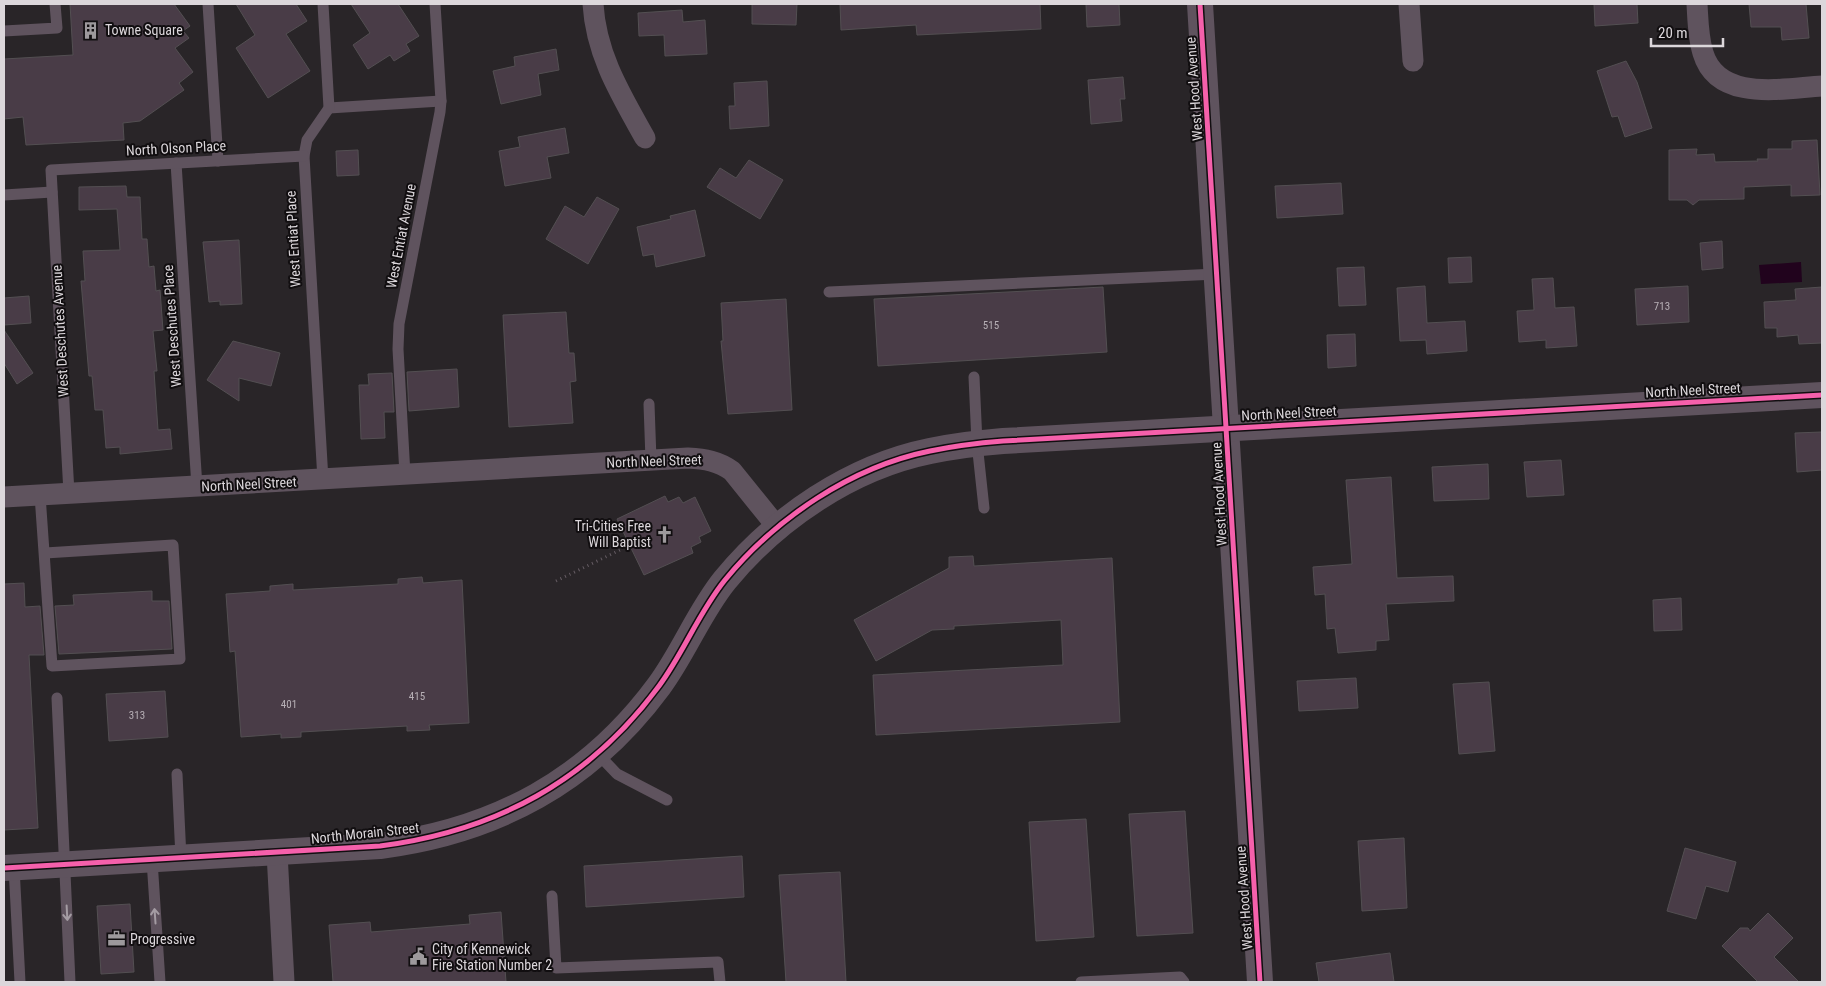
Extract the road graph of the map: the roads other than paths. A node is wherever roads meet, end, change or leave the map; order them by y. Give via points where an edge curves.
1 (56, 4) edge
2 (208, 4) edge
3 (323, 4) edge
4 (435, 4) edge
5 (593, 4) edge
6 (1200, 4) edge
7 (1410, 4) edge
8 (1698, 4) edge
9 (4, 31) edge
10 (1414, 61) dead end
11 (1822, 86) edge
12 (441, 101) junction
13 (329, 108) junction
14 (645, 138) dead end
15 (304, 156) junction
16 (218, 161) junction
17 (176, 163) junction
18 (51, 170) joint
19 (52, 192) junction
20 (4, 195) edge
21 (1217, 274) junction
22 (829, 292) dead end
23 (974, 377) dead end
24 (1822, 394) edge
25 (649, 404) dead end
26 (1226, 427) junction
27 (977, 443) junction
28 (651, 460) junction
29 (405, 475) junction
30 (322, 480) junction
31 (197, 487) junction
32 (69, 493) junction
33 (40, 495) junction
34 (4, 497) edge
35 (984, 508) dead end
36 (778, 528) junction
37 (45, 553) junction
38 (57, 698) dead end
39 (597, 753) junction
40 (177, 774) dead end
41 (667, 800) dead end
42 (278, 853) junction
43 (181, 858) junction
44 (152, 860) junction
45 (65, 864) junction
46 (9, 867) edge
47 (552, 896) dead end
48 (20, 982) edge
49 (70, 982) edge
50 (160, 982) edge
51 (284, 982) edge
52 (720, 982) edge
53 (1081, 982) edge
54 (1184, 982) edge
55 (1260, 982) edge

1 - 9 lane via 56,28
2 - 16 lane
3 - 13 lane
4 - 12 lane, West Entiat Avenue
5 - 14 street via 598,42 605,64
6 - 21 street, West Hood Avenue
7 - 10 street
8 - 11 street via 1704,56 1718,77 1744,89
12 - 13 lane
12 - 29 lane, West Entiat Avenue via 399,324
13 - 15 lane, West Entiat Place via 307,140
15 - 16 lane, North Olson Place
15 - 30 lane, West Entiat Place
16 - 17 lane, North Olson Place
17 - 18 lane, North Olson Place
17 - 31 lane, West Deschutes Place
18 - 19 lane, West Deschutes Avenue
19 - 20 lane
19 - 32 lane, West Deschutes Avenue
21 - 22 lane
21 - 26 street, West Hood Avenue
23 - 27 lane
24 - 26 street, North Neel Street
25 - 28 lane
26 - 27 street, North Neel Street
26 - 55 street, West Hood Avenue
27 - 35 lane
27 - 36 street, North Neel Street via 928,451 867,471 808,504
28 - 29 street, North Neel Street
28 - 36 street, North Neel Street via 706,459 722,464 742,481
29 - 30 street, North Neel Street
30 - 31 street, North Neel Street
31 - 32 street, North Neel Street
32 - 33 street, North Neel Street
33 - 34 street, North Neel Street
33 - 37 lane
36 - 39 street, North Morain Street via 725,580 660,684 618,734
37 - 37 lane via 52,666 180,658 173,545
38 - 45 lane
39 - 41 lane via 617,774
39 - 42 street, North Morain Street via 534,797 458,831 380,846
40 - 43 lane
42 - 43 street, North Morain Street
42 - 51 street
43 - 44 street, North Morain Street
44 - 45 street, North Morain Street
50 -> 44 lane
45 - 46 street, North Morain Street
45 -> 49 lane
46 - 48 lane
47 - 52 lane via 556,968 718,962
53 - 54 lane via 1180,977

